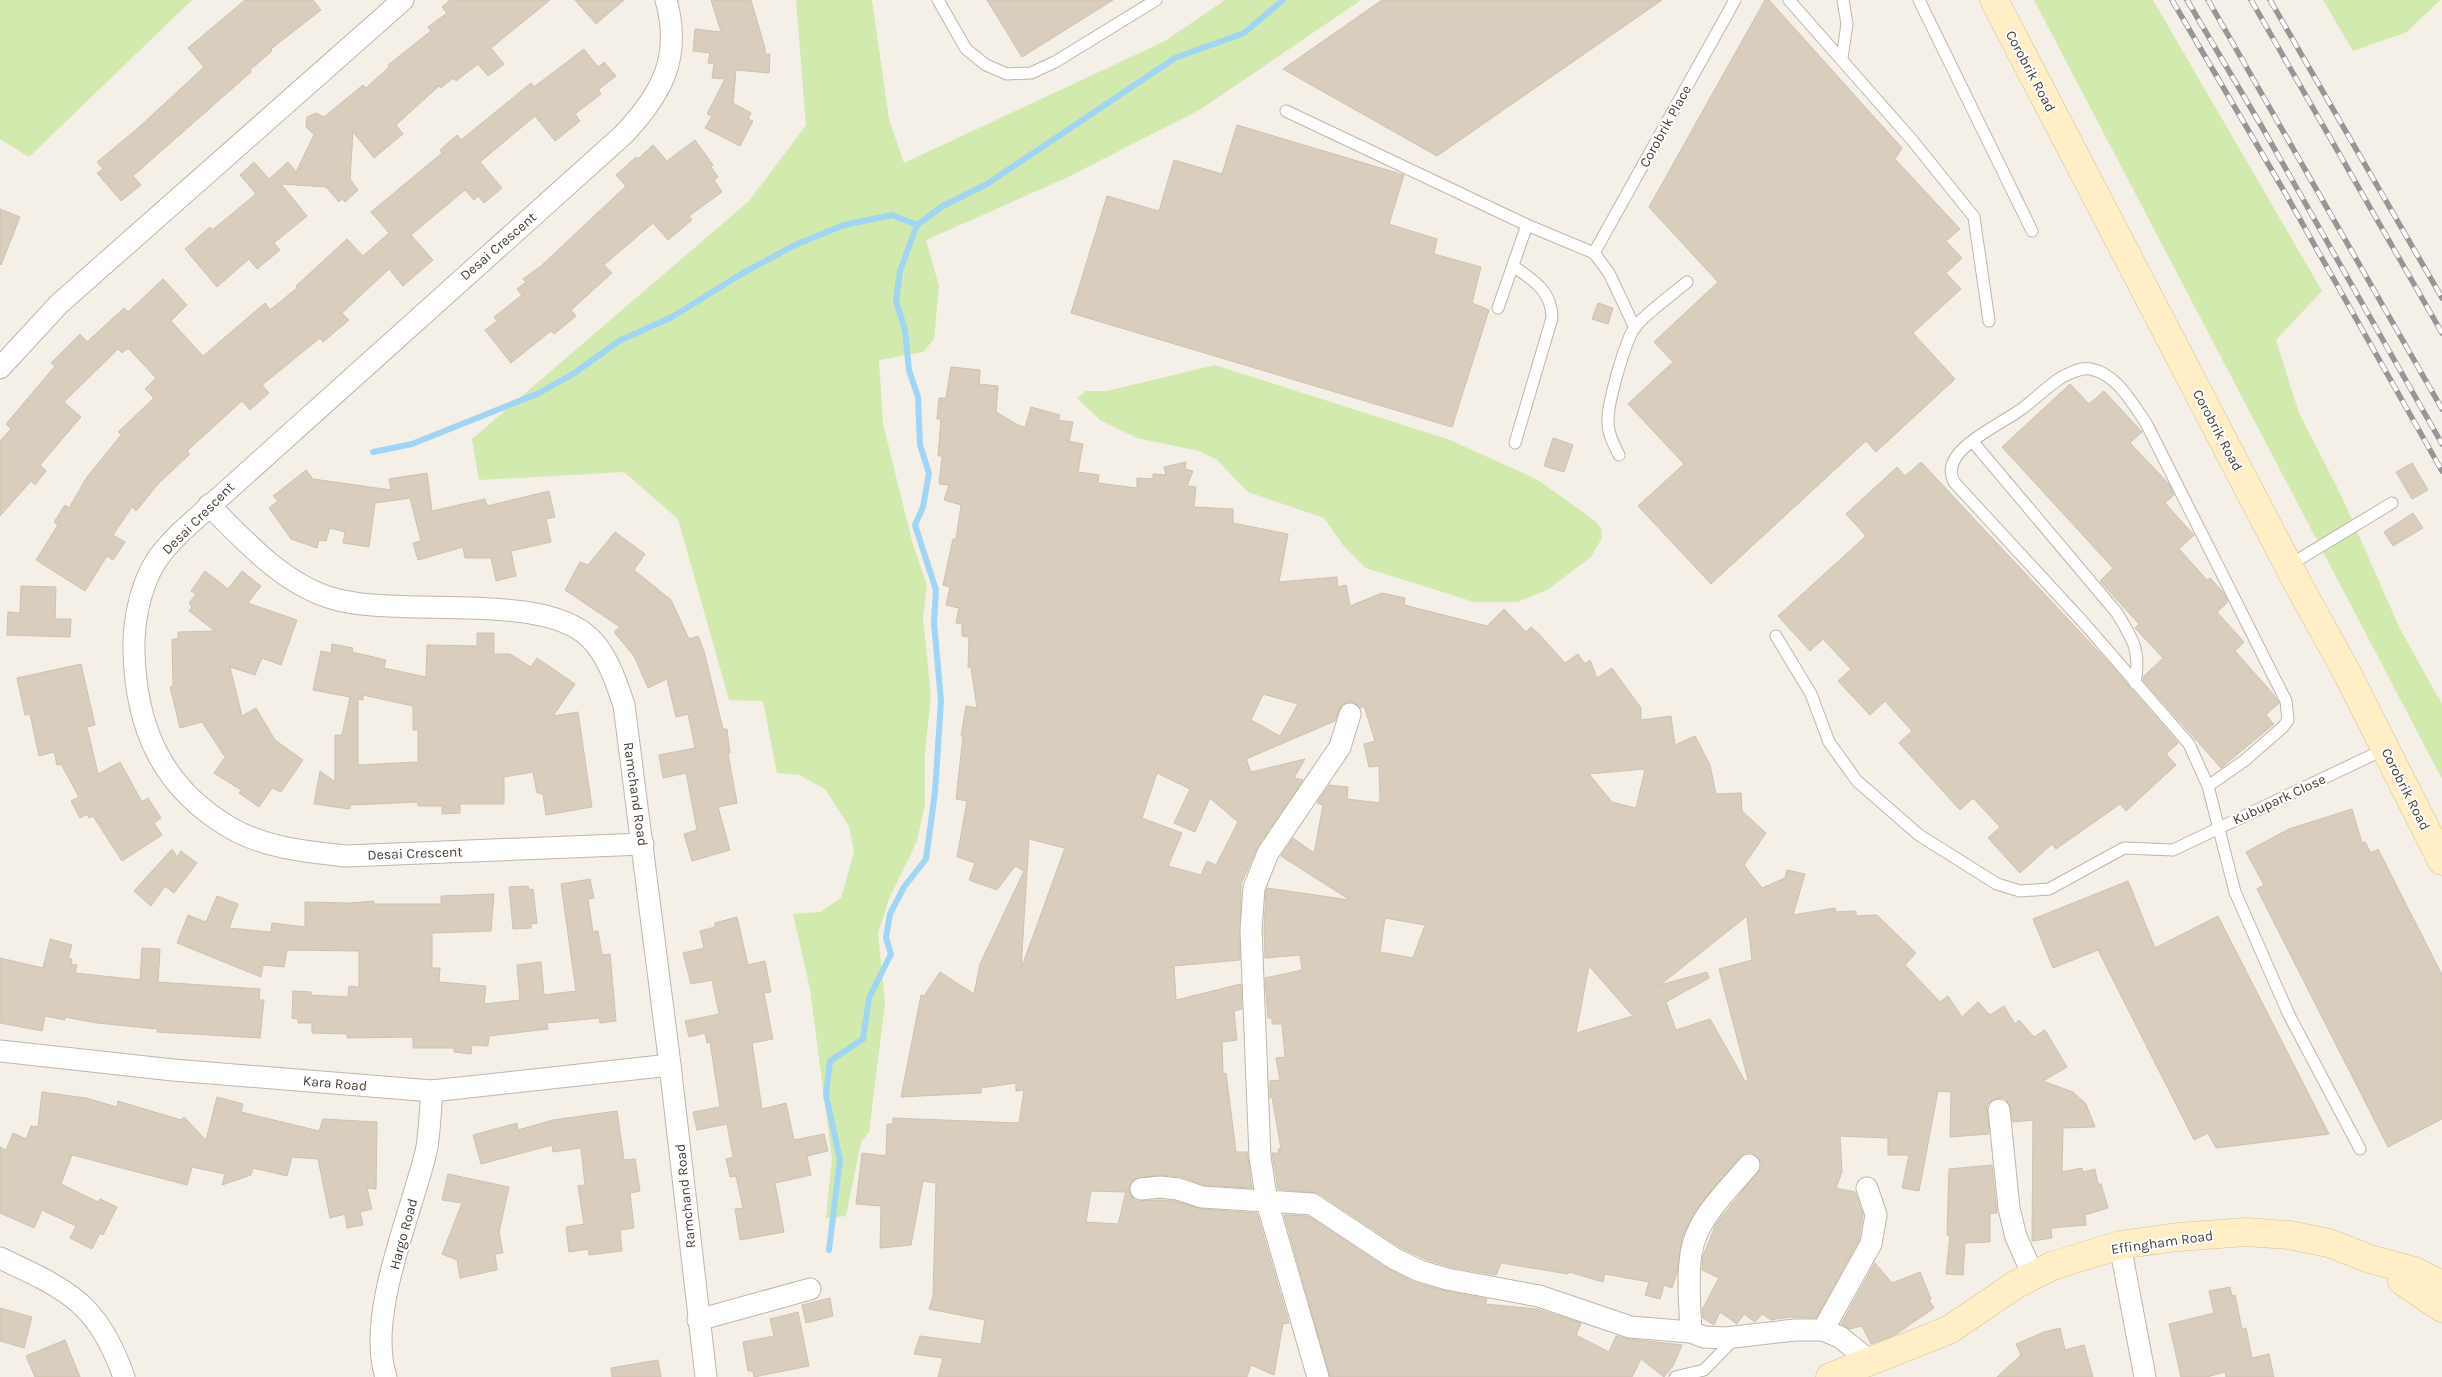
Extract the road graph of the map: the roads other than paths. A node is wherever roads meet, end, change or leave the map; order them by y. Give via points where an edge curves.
1 (403, 0) edge
2 (666, 0) edge
3 (938, 0) edge
4 (1156, 0) edge
5 (1735, 0) edge
6 (1789, 0) edge
7 (1844, 0) edge
8 (1919, 0) edge
9 (1994, 0) edge
10 (1842, 58) junction
11 (1286, 111) dead end
12 (1527, 225) junction
13 (2032, 231) dead end
14 (1594, 253) junction
15 (1513, 266) junction
16 (1687, 282) dead end
17 (1498, 308) dead end
18 (1989, 321) dead end
19 (1635, 328) junction
20 (0, 368) edge
21 (1973, 442) junction
22 (1516, 443) dead end
23 (1619, 455) dead end
24 (2392, 503) dead end
25 (209, 505) junction
26 (2288, 566) junction
27 (1776, 636) dead end
28 (2136, 683) junction
29 (1350, 714) dead end
30 (2385, 749) junction
31 (2208, 786) junction
32 (2220, 827) junction
33 (643, 844) junction
34 (2442, 861) edge
35 (0, 1051) edge
36 (670, 1065) junction
37 (432, 1091) junction
38 (1999, 1110) dead end
39 (2360, 1148) dead end
40 (1749, 1165) dead end
41 (1867, 1188) dead end
42 (1141, 1189) dead end
43 (1267, 1202) junction
44 (2120, 1245) junction
45 (0, 1258) edge
46 (2370, 1259) junction
47 (2033, 1274) junction
48 (2442, 1285) edge
49 (810, 1289) dead end
50 (2442, 1308) edge
51 (698, 1320) junction
52 (1823, 1330) junction
53 (1691, 1332) junction
54 (1735, 1338) junction
55 (1871, 1362) junction
56 (124, 1377) edge
57 (386, 1377) edge
58 (706, 1377) edge
59 (1318, 1377) edge
60 (1675, 1377) edge
61 (1830, 1377) edge
62 (2145, 1377) edge

1 - 20 street via 59,304
2 - 25 street, Desai Crescent via 673,29 671,57 658,93 624,136
3 - 4 lane via 966,49 986,66 1007,74 1031,73 1055,62
5 - 14 lane, Corobrik Place
6 - 10 lane
7 - 10 lane via 1847,24
8 - 13 lane
9 - 26 street, Corobrik Road
10 - 18 lane via 1974,218
11 - 12 lane
12 - 14 lane
12 - 15 lane
14 - 19 lane via 1608,273
15 - 17 lane
15 - 22 lane via 1541,288 1552,306 1552,318
16 - 19 lane
19 - 23 lane via 1619,368 1609,413 1611,439
21 - 28 lane via 2117,613 2135,643 2139,662
21 - 28 lane via 1952,464 1954,482
21 - 31 lane via 2062,377 2087,368 2117,384 2146,423 2233,591 2288,710 2288,720 2280,731
24 - 26 lane
25 - 33 street, Ramchand Road via 274,566 329,598 371,606 517,611 548,616 584,633 604,656 624,705
25 - 33 street, Desai Crescent via 155,562 136,616 134,640 137,695 151,742 179,784 204,809 230,828 270,845 346,856
26 - 30 street, Corobrik Road
27 - 32 lane, Kubupark Close via 1811,694 1829,742 1857,781 1919,835 1997,884 2020,891 2048,889 2124,848 2172,850
28 - 31 lane via 2188,744
29 - 43 street via 1340,747 1268,853 1254,888 1250,958 1260,1157
30 - 32 lane, Kubupark Close
30 - 34 street, Corobrik Road
31 - 32 lane
32 - 39 lane via 2236,892 2289,1015
33 - 36 street, Ramchand Road
35 - 37 street, Kara Road via 173,1070
36 - 37 street, Kara Road
36 - 51 street, Ramchand Road
37 - 57 street, Hargo Road via 426,1150 388,1288 380,1333
38 - 47 street via 2009,1208 2016,1237
40 - 53 street via 1702,1223 1693,1247
41 - 52 street via 1876,1214 1870,1244
42 - 43 street via 1160,1187 1202,1197
43 - 53 street via 1312,1204 1374,1246 1420,1271 1539,1296 1630,1327
43 - 59 street
44 - 46 street, Effingham Road via 2246,1232 2289,1234 2329,1243
44 - 47 street, Effingham Road
44 - 62 street
45 - 56 street via 72,1295 102,1329
46 - 48 street, Effingham Road via 2414,1271
46 - 50 street, Effingham Road
47 - 55 street, Effingham Road via 1949,1330
49 - 51 street
51 - 58 street, Ramchand Road
52 - 54 street via 1795,1330
52 - 55 street via 1840,1337
53 - 54 street via 1704,1337
54 - 60 lane via 1704,1370
55 - 61 street, Effingham Road

